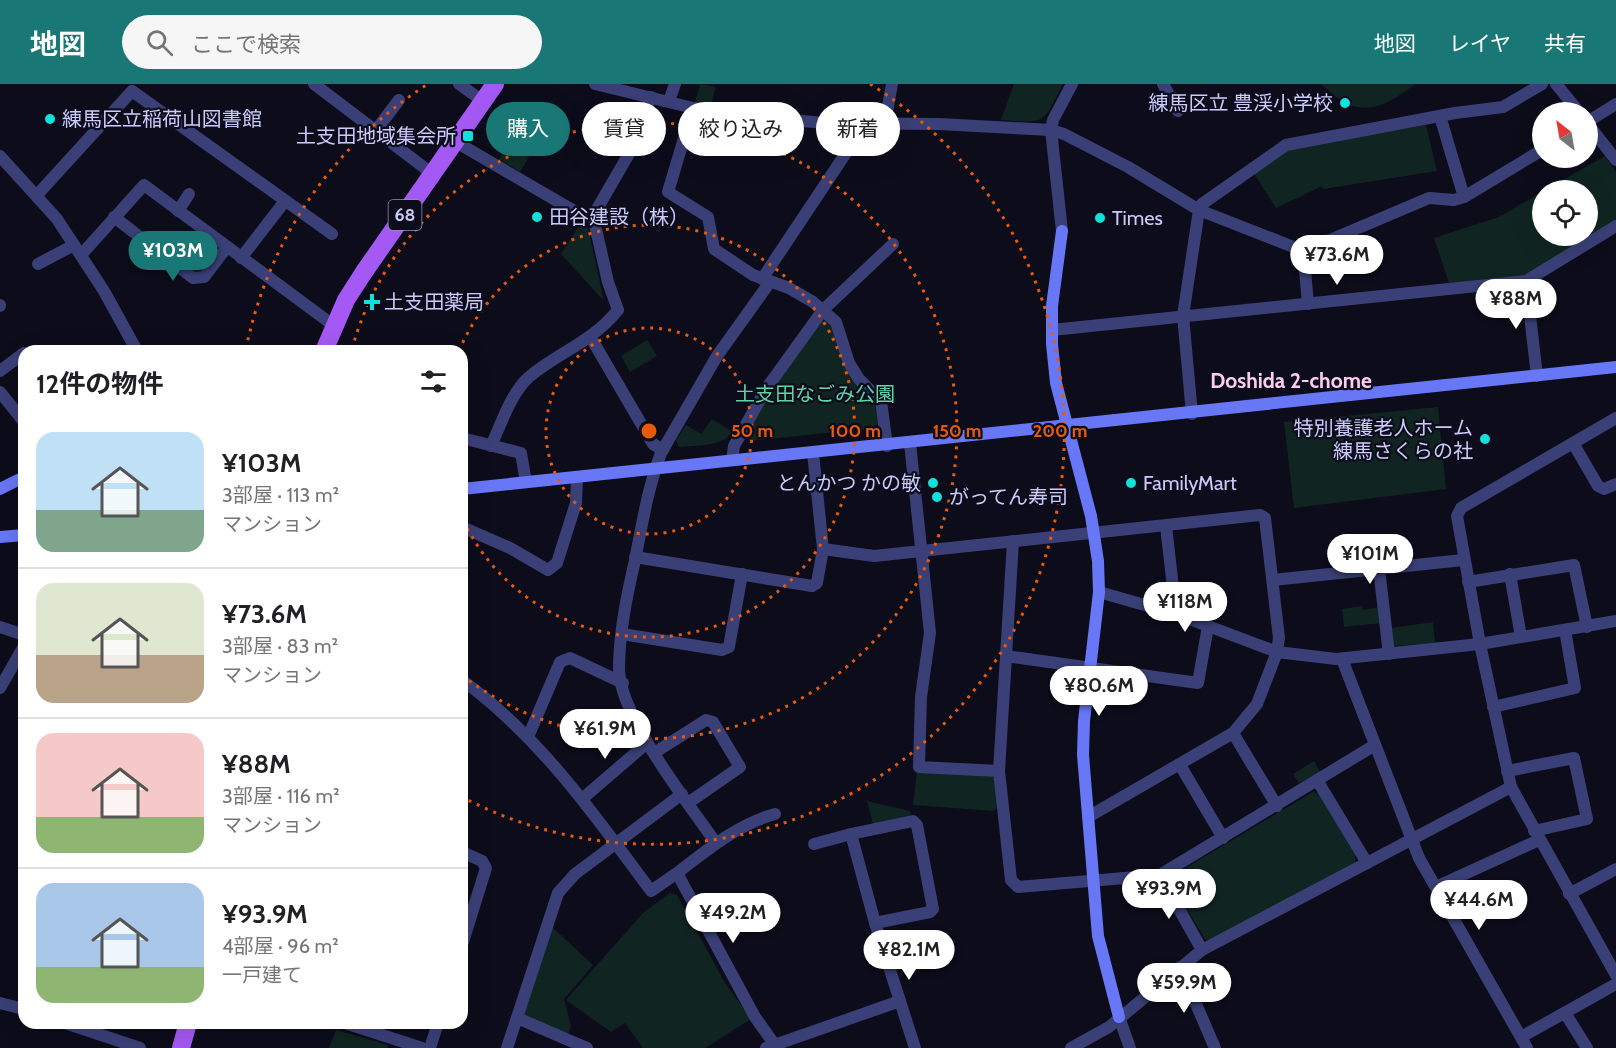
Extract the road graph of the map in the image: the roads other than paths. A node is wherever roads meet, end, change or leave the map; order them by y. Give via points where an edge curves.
1 (314, 84) edge
2 (459, 84) edge
3 (495, 84) edge
4 (595, 84) edge
5 (675, 84) edge
6 (892, 84) edge
7 (1072, 84) edge
8 (1163, 84) edge
9 (1542, 84) edge
10 (1556, 84) edge
11 (651, 97) junction
12 (399, 100) dead end
13 (669, 101) junction
14 (484, 102) junction
15 (889, 102) edge
16 (1571, 102) edge
17 (678, 104) edge
18 (1616, 104) edge
19 (1178, 111) dead end
20 (1440, 116) junction
21 (1598, 116) edge
22 (900, 124) edge
23 (376, 130) junction
24 (1051, 130) junction
25 (1598, 137) edge
26 (456, 142) junction
27 (679, 156) edge
28 (844, 156) edge
29 (1532, 156) edge
30 (0, 157) edge
31 (1616, 160) edge
32 (434, 175) junction
33 (189, 194) dead end
34 (37, 195) junction
35 (1464, 197) junction
36 (285, 201) junction
37 (1199, 210) junction
38 (178, 211) junction
39 (593, 216) junction
40 (114, 217) junction
41 (1616, 226) edge
42 (1062, 231) joint
43 (332, 234) dead end
44 (893, 244) dead end
45 (226, 247) junction
46 (1303, 248) junction
47 (77, 250) junction
48 (242, 258) junction
49 (39, 264) dead end
50 (766, 280) junction
51 (1526, 281) junction
52 (1308, 304) junction
53 (823, 310) junction
54 (1183, 316) junction
55 (333, 325) junction
56 (1052, 330) junction
57 (591, 338) junction
58 (132, 345) edge
59 (326, 345) edge
60 (18, 357) edge
61 (1616, 367) edge
62 (0, 371) edge
63 (1537, 376) junction
64 (0, 392) edge
65 (18, 412) edge
66 (1192, 414) junction
67 (1616, 418) edge
68 (1066, 426) junction
69 (468, 440) edge
70 (910, 443) junction
71 (1573, 444) junction
72 (491, 446) junction
73 (887, 446) junction
74 (663, 450) junction
75 (813, 453) junction
76 (732, 460) junction
77 (655, 469) junction
78 (577, 477) junction
79 (18, 480) edge
80 (526, 482) junction
81 (1616, 484) edge
82 (468, 488) edge
83 (0, 489) edge
84 (1166, 526) junction
85 (468, 530) edge
86 (1094, 534) junction
87 (18, 536) edge
88 (0, 537) edge
89 (1012, 541) junction
90 (823, 549) junction
91 (921, 550) junction
92 (635, 557) junction
93 (1463, 560) junction
94 (1379, 569) junction
95 (742, 574) junction
96 (1510, 574) junction
97 (1273, 580) junction
98 (1468, 582) junction
99 (1099, 592) junction
100 (1176, 614) junction
101 (1616, 621) edge
102 (1208, 626) junction
103 (0, 627) edge
104 (1587, 627) junction
105 (1565, 630) junction
106 (18, 633) edge
107 (622, 634) junction
108 (1521, 637) junction
109 (1480, 644) junction
110 (1277, 652) junction
111 (1389, 654) junction
112 (18, 656) edge
113 (1006, 656) junction
114 (1342, 659) junction
115 (1090, 669) junction
116 (623, 683) junction
117 (468, 685) edge
118 (0, 688) edge
119 (1493, 707) junction
120 (1233, 733) junction
121 (528, 737) junction
122 (1375, 745) junction
123 (651, 748) junction
124 (1180, 765) junction
125 (999, 771) junction
126 (1507, 771) junction
127 (1317, 780) junction
128 (1511, 787) junction
129 (685, 799) junction
130 (582, 800) junction
131 (1277, 806) junction
132 (775, 814) dead end
133 (1088, 817) junction
134 (851, 834) junction
135 (1537, 835) junction
136 (1223, 838) junction
137 (1412, 838) junction
138 (615, 843) junction
139 (716, 843) junction
140 (814, 844) dead end
141 (468, 855) edge
142 (1366, 863) junction
143 (1616, 869) edge
144 (677, 873) junction
145 (1160, 875) junction
146 (1093, 881) junction
147 (1436, 887) junction
148 (1569, 894) junction
149 (875, 923) junction
150 (468, 926) edge
151 (1202, 950) junction
152 (1180, 968) junction
153 (1616, 975) edge
154 (1616, 984) edge
155 (900, 1001) junction
156 (0, 1003) edge
157 (18, 1008) edge
158 (1565, 1013) junction
159 (1119, 1017) junction
160 (517, 1018) junction
161 (85, 1029) edge
162 (186, 1029) edge
163 (363, 1029) edge
164 (436, 1029) edge
165 (1525, 1042) edge
166 (772, 1047) edge
167 (140, 1048) edge
168 (181, 1048) edge
169 (422, 1048) edge
170 (430, 1048) edge
171 (507, 1048) edge
172 (588, 1048) edge
173 (915, 1048) edge
174 (1071, 1048) edge
175 (1130, 1048) edge
176 (1215, 1048) edge
177 (1587, 1048) edge

1 - 23 street
2 - 14 street
3 - 14 main road, 68
4 - 11 street
5 - 13 street
6 - 15 street
7 - 24 street
8 - 19 street
9 - 20 street via 1503,107
10 - 16 street
11 - 13 street
11 - 39 street via 630,153
12 - 23 street
13 - 17 street
14 - 26 main road, 68
18 - 21 street
20 - 35 street
20 - 37 street via 1286,145 1202,204
22 - 24 street
23 - 32 street
24 - 37 street via 1128,167
24 - 42 street
25 - 31 street
26 - 32 main road, 68
26 - 39 street via 581,215
27 - 50 street via 668,192 708,217 714,249
28 - 50 street
29 - 35 street
30 - 34 street
32 - 55 main road, 68 via 364,272
33 - 38 street
34 - 36 street via 132,92
34 - 47 street
35 - 46 street via 1429,198
36 - 43 street
36 - 48 street
37 - 46 street
37 - 54 street
38 - 40 street via 144,185
38 - 45 street
39 - 57 street via 618,310
40 - 45 street via 193,278 204,277
40 - 47 street
41 - 51 street
42 - 56 main road
44 - 53 street
45 - 48 street
46 - 52 street
47 - 49 street
47 - 58 street
48 - 55 street
50 - 53 street via 789,288
50 - 74 street
51 - 52 street
51 - 63 street
52 - 54 street
53 - 73 street via 836,322 849,363 859,379 881,401
53 - 76 street via 766,389 734,446
54 - 56 street
54 - 66 street
55 - 59 main road, 68
56 - 68 main road via 1056,383
57 - 72 street via 529,377
57 - 74 street via 653,444
60 - 62 street
61 - 63 main road
63 - 66 main road
64 - 65 street
66 - 68 main road
67 - 71 street
68 - 70 main road
68 - 86 main road
69 - 72 street
70 - 73 main road
70 - 91 street
71 - 81 street via 1598,486 1604,489
71 - 93 street via 1456,511
72 - 80 street via 521,453
73 - 75 main road
74 - 77 street
75 - 76 main road
75 - 90 street
76 - 77 main road
77 - 78 main road
77 - 92 street
78 - 80 main road
78 - 85 street via 576,503 552,569
79 - 83 main road
80 - 82 main road
84 - 86 street
84 - 97 street via 1260,515 1265,518
84 - 100 street
86 - 89 street
86 - 99 main road
87 - 88 main road
89 - 91 street
89 - 113 street
90 - 91 street via 874,556
90 - 95 street via 820,580 812,586
91 - 125 street via 930,633 921,697 919,767
92 - 95 street
92 - 107 street
93 - 94 street
93 - 98 street
94 - 97 street
94 - 111 street
95 - 107 street via 729,647 722,650
96 - 98 street
96 - 104 street via 1574,565
96 - 108 street
97 - 110 street
98 - 109 street
99 - 100 street
99 - 115 main road
100 - 102 street
101 - 104 street
102 - 110 street
102 - 115 street via 1198,683
103 - 106 street
104 - 105 street
105 - 108 street
105 - 119 street via 1575,688
107 - 116 street via 619,671
108 - 109 street
109 - 111 street
109 - 119 street
110 - 114 street
110 - 120 street via 1257,704
111 - 114 street
112 - 118 street
113 - 115 street
113 - 125 street
114 - 122 street
115 - 133 main road via 1083,754
116 - 121 street via 570,658 564,659
116 - 123 street via 638,727
117 - 121 street
119 - 126 street
120 - 124 street
120 - 131 street
121 - 130 street
122 - 127 street
122 - 137 street
123 - 129 street
123 - 129 street via 706,720 713,722 740,767
123 - 130 street
124 - 133 street
124 - 136 street
125 - 146 street via 1011,880 1018,886
126 - 128 street
126 - 135 street via 1574,758 1587,819
127 - 131 street
127 - 142 street
128 - 135 street
128 - 137 street
129 - 138 street
129 - 139 street
130 - 138 street
131 - 136 street
132 - 139 street via 759,818
133 - 146 main road
134 - 140 street
134 - 149 street
134 - 149 street via 913,821 917,825 933,909
135 - 147 street
135 - 148 street
136 - 145 street
137 - 142 street
137 - 147 street
138 - 144 street via 651,891
138 - 160 street via 575,874 558,893
139 - 144 street
141 - 150 street via 482,861 486,868
142 - 151 street
143 - 148 street
144 - 166 street
145 - 146 street
145 - 151 street
146 - 159 main road via 1098,936
147 - 165 street
148 - 153 street
149 - 155 street
151 - 152 street
152 - 159 street
152 - 176 street
154 - 158 street
155 - 166 street
155 - 173 street
156 - 157 street
158 - 165 street
158 - 177 street
159 - 174 street
159 - 175 street
160 - 171 street
160 - 172 street
161 - 167 street
162 - 168 main road
163 - 169 street
164 - 170 street

